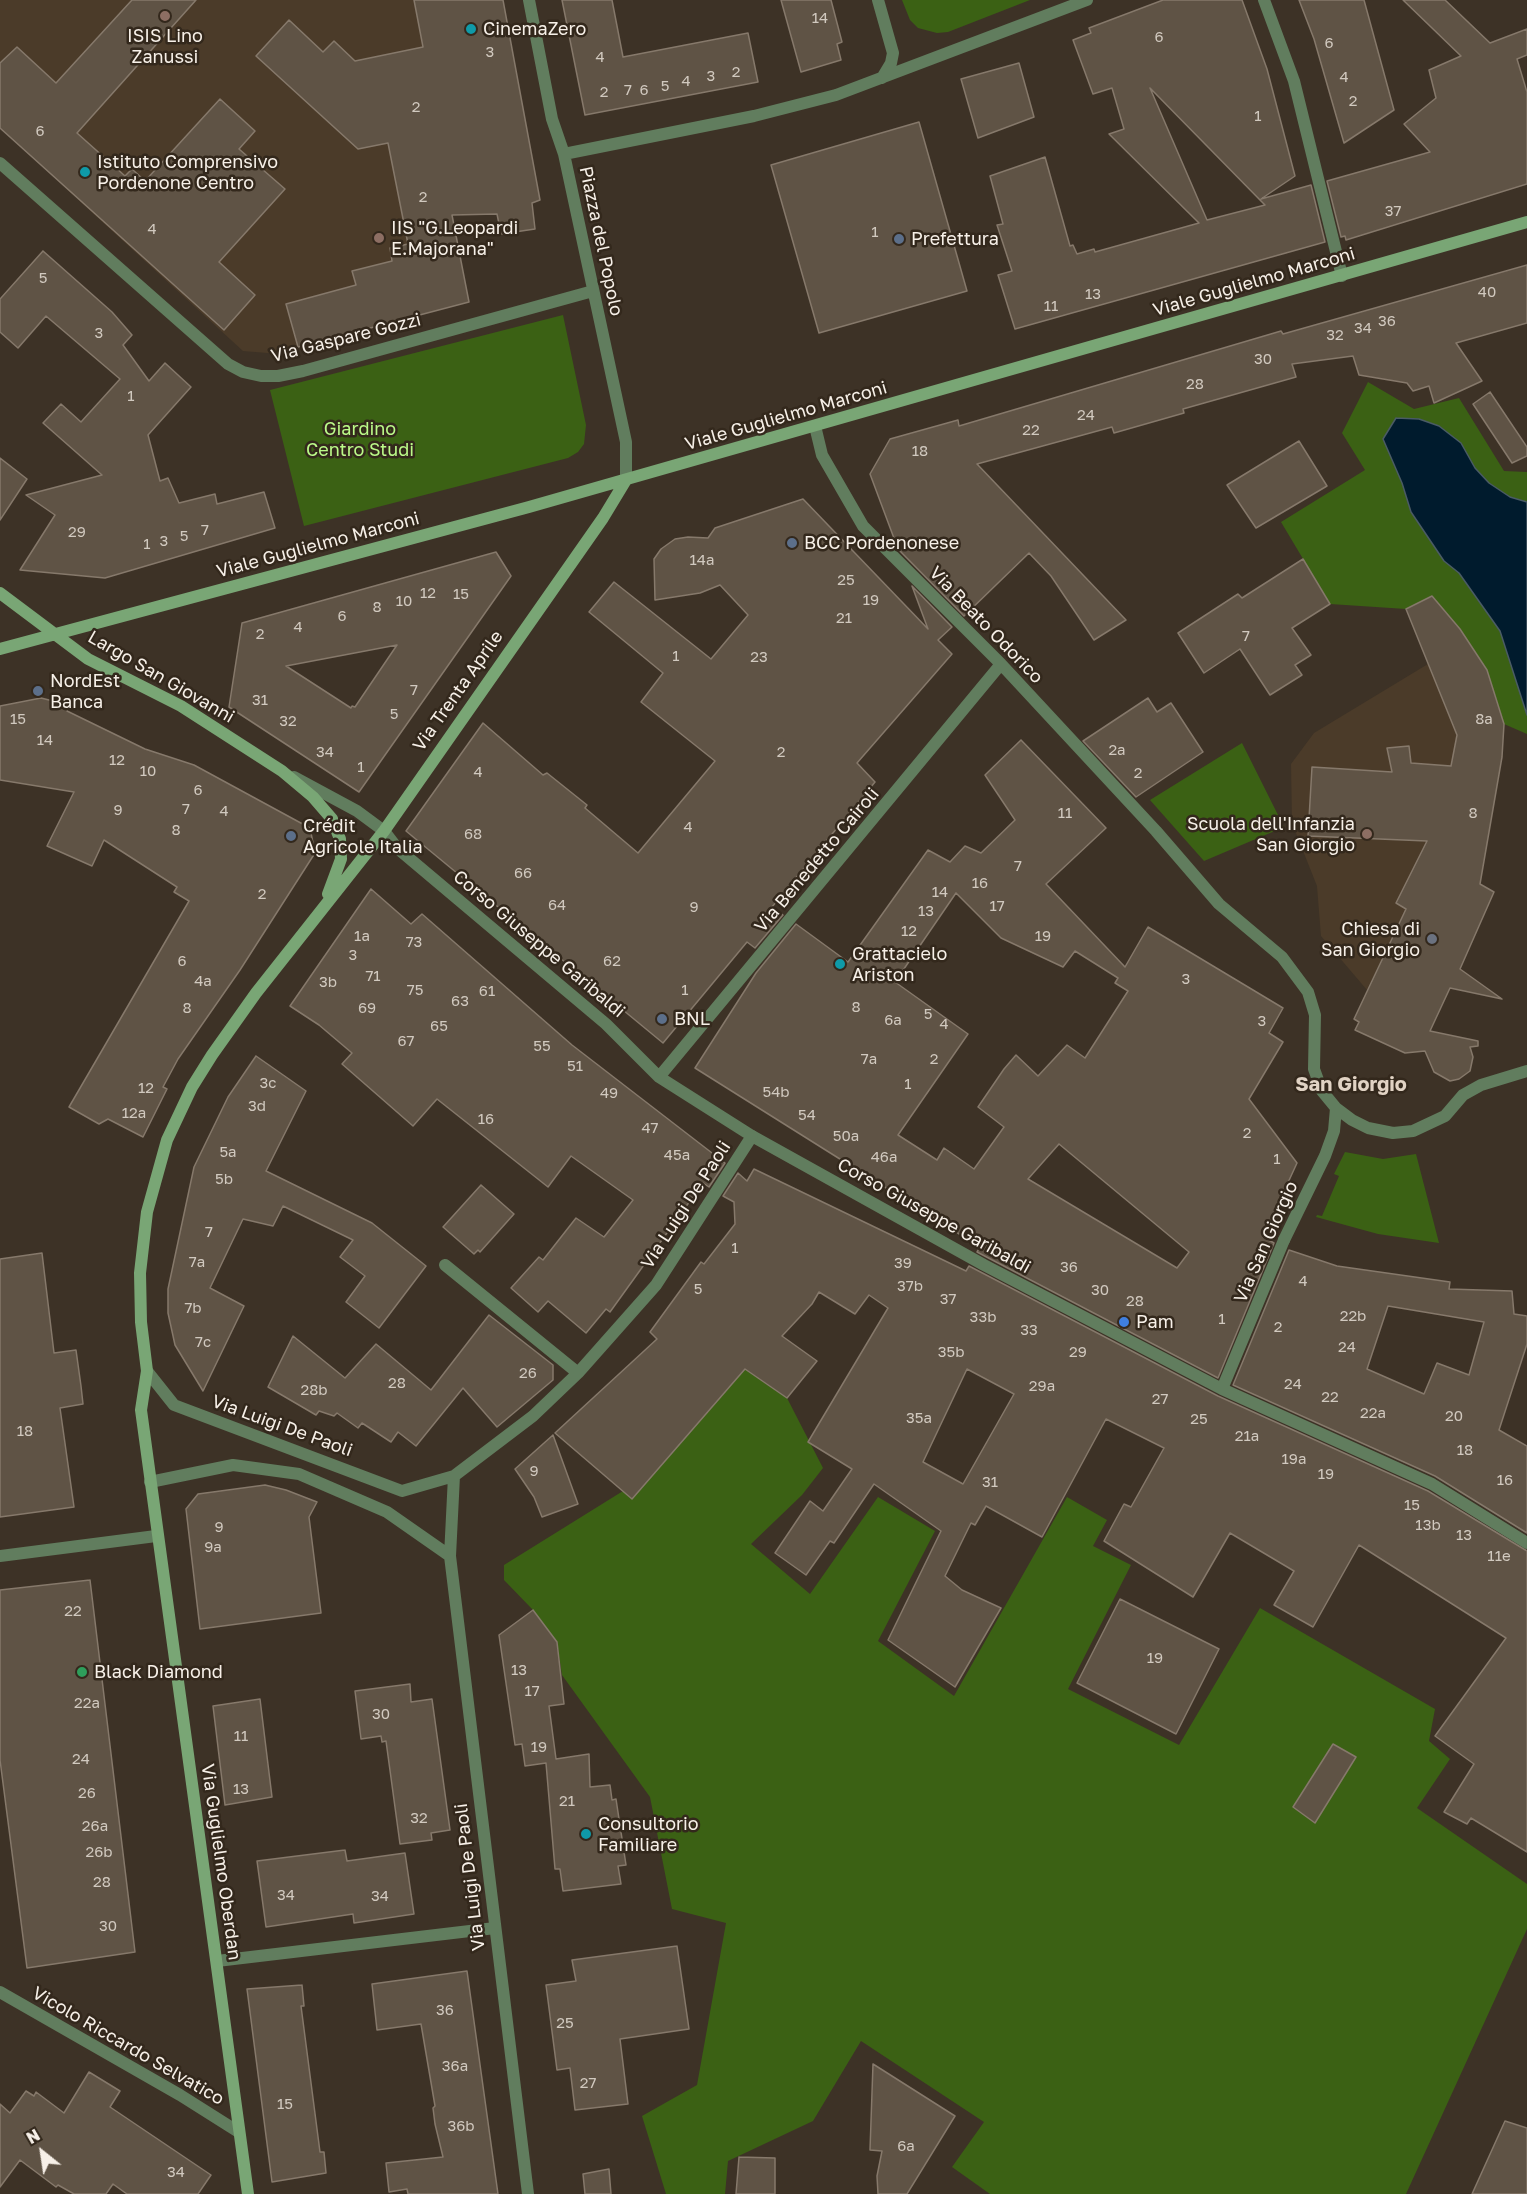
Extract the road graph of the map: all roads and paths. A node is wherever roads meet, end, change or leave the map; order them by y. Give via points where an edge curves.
1 (529, 0) edge
2 (878, 0) edge
3 (1087, 0) edge
4 (1264, 0) edge
5 (882, 78) junction
6 (564, 154) junction
7 (0, 163) edge
8 (1527, 222) edge
9 (1342, 276) junction
10 (593, 291) junction
11 (815, 426) junction
12 (626, 480) junction
13 (0, 593) edge
14 (52, 633) junction
15 (0, 649) edge
16 (1001, 664) junction
17 (282, 771) junction
18 (384, 831) junction
19 (314, 918) junction
20 (1527, 1071) edge
21 (659, 1077) junction
22 (1336, 1108) junction
23 (752, 1137) junction
24 (445, 1264) dead end
25 (147, 1371) junction
26 (578, 1373) junction
27 (1222, 1389) junction
28 (454, 1476) junction
29 (150, 1482) junction
30 (156, 1536) junction
31 (1527, 1543) edge
32 (0, 1556) edge
33 (450, 1556) junction
34 (495, 1928) junction
35 (217, 1961) junction
36 (0, 1992) edge
37 (237, 2132) junction
38 (248, 2194) edge
39 (528, 2194) edge

1 - 6 street via 552,119
2 - 5 street via 893,53
3 - 5 street, Piazza del Popolo
4 - 9 street via 1294,81
5 - 6 street, Piazza del Popolo via 836,95 754,116
6 - 10 street, Piazza del Popolo
7 - 10 street, Via Gaspare Gozzi via 228,364 261,376 303,371
8 - 9 main road, Viale Guglielmo Marconi
9 - 11 main road, Viale Guglielmo Marconi
10 - 12 street, Piazza del Popolo via 626,442
11 - 12 main road, Viale Guglielmo Marconi
11 - 16 street, Via Beato Odorico via 822,455 863,526
12 - 14 main road, Viale Guglielmo Marconi
12 - 18 main road, Via Trenta Aprile
13 - 14 main road, Largo San Giovanni
14 - 15 main road
14 - 17 main road, Largo San Giovanni via 88,659 181,706
16 - 21 street, Via Benedetto Cairoli
16 - 22 street, Via Beato Odorico via 1219,904 1282,957 1308,992 1315,1015 1314,1069 1322,1090
17 - 18 street, Largo San Giovanni via 357,811
17 - 19 main road, Largo San Giovanni via 332,819 340,839 341,859 334,881
18 - 19 main road, Via Trenta Aprile
18 - 21 street, Corso Giuseppe Garibaldi via 398,848 606,1024
19 - 25 main road, Via Guglielmo Oberdan via 212,1055 167,1140 147,1212 140,1273
20 - 22 street via 1481,1084 1463,1095 1444,1116 1413,1131 1381,1132 1352,1120
21 - 23 street, Corso Giuseppe Garibaldi
22 - 27 street, Via San Giorgio via 1334,1131 1325,1156 1284,1240
23 - 26 street, Via Luigi De Paoli via 656,1285
23 - 27 street, Corso Giuseppe Garibaldi via 984,1265
24 - 26 street
25 - 28 street, Via Luigi De Paoli via 174,1405 402,1491
25 - 29 main road, Via Guglielmo Oberdan via 141,1410
26 - 28 street, Via Luigi De Paoli via 533,1416
27 - 31 street, Corso Giuseppe Garibaldi via 1432,1484
28 - 33 street, Via Luigi De Paoli
29 - 30 main road, Via Guglielmo Oberdan
29 - 33 street via 233,1465 299,1474 387,1512
30 - 32 street
30 - 35 main road, Via Guglielmo Oberdan
33 - 34 street, Via Luigi De Paoli
34 - 35 street
34 - 39 street, Via Luigi De Paoli
35 - 37 main road, Via Guglielmo Oberdan
36 - 37 street, Vicolo Riccardo Selvatico
37 - 38 main road, Via Guglielmo Oberdan

